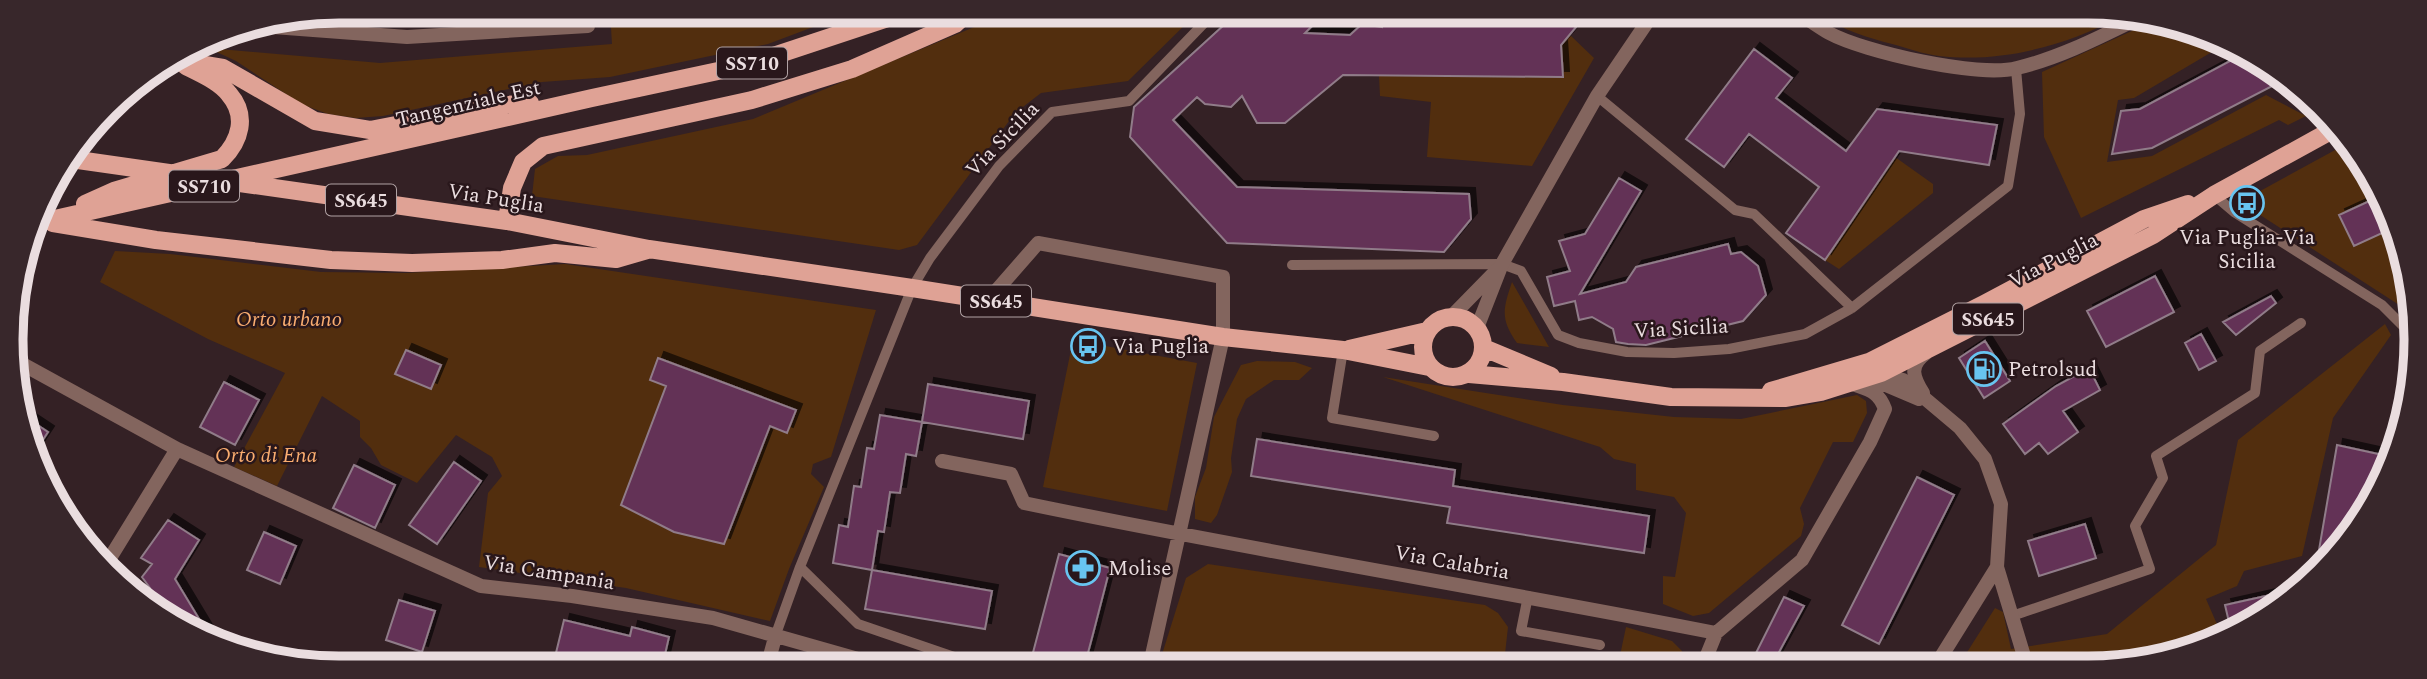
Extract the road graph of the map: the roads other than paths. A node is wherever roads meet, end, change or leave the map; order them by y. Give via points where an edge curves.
1 (588, 23) edge
2 (873, 23) edge
3 (956, 23) edge
4 (1204, 23) edge
5 (1646, 23) edge
6 (1814, 23) edge
7 (2125, 25) edge
8 (284, 28) edge
9 (187, 62) edge
10 (182, 64) edge
11 (2016, 69) junction
12 (1597, 96) junction
13 (592, 97) junction
14 (2327, 133) edge
15 (79, 160) edge
16 (2214, 195) junction
17 (47, 219) edge
18 (46, 221) edge
19 (507, 221) junction
20 (45, 223) edge
21 (649, 249) junction
22 (1503, 264) junction
23 (1292, 265) dead end
24 (912, 288) junction
25 (988, 300) junction
26 (1852, 307) junction
27 (1451, 317) junction
28 (2301, 323) dead end
29 (2404, 327) edge
30 (1477, 328) junction
31 (1427, 331) junction
32 (1223, 337) junction
33 (1940, 343) junction
34 (1484, 348) junction
35 (1343, 350) junction
36 (23, 365) edge
37 (1429, 367) junction
38 (1881, 373) junction
39 (1469, 374) junction
40 (1815, 379) junction
41 (1563, 382) junction
42 (1850, 383) junction
43 (1747, 397) junction
44 (1929, 403) junction
45 (1434, 436) dead end
46 (177, 449) junction
47 (942, 461) dead end
48 (1179, 536) junction
49 (110, 557) edge
50 (800, 567) junction
51 (1997, 567) junction
52 (1528, 596) junction
53 (2012, 616) junction
54 (1716, 633) junction
55 (775, 634) junction
56 (1600, 645) dead end
57 (770, 656) edge
58 (840, 656) edge
59 (951, 656) edge
60 (1152, 656) edge
61 (1707, 656) edge
62 (1942, 656) edge
63 (2025, 656) edge

1 - 8 street via 407,37
2 - 13 main road, Tangenziale Est / SS710 via 746,65
3 - 19 main road via 852,69 752,100 543,146 523,162 512,188
4 - 24 lane, Via Sicilia via 1129,101 1052,112 999,166
5 - 12 street
6 - 11 street via 1854,43 1943,65
7 - 11 street
9 - 13 main road via 223,68 315,121 370,130 494,106
10 - 17 main road via 230,94 238,110 240,134 232,149 222,159 114,191
11 - 26 lane, Via Sicilia via 2020,114 2008,186
12 - 22 street
12 - 26 lane via 1735,210 1755,214
13 - 18 main road, Tangenziale Est / SS710
14 - 16 main road, Via Puglia / SS645
15 - 19 main road, Via Puglia / SS645
16 - 29 lane via 2382,305
16 - 33 main road, Via Puglia / SS645 via 2153,235
16 - 40 main road, Via Puglia / SS645 via 2144,219 1869,362
19 - 21 main road, Via Puglia / SS645
20 - 21 main road via 331,260 412,263 555,253 616,259
21 - 24 main road, Via Puglia / SS645
22 - 23 lane
22 - 26 lane, Via Sicilia via 1521,271 1558,335 1627,352 1729,349 1805,334
22 - 27 street
22 - 30 street
24 - 25 main road, Via Puglia / SS645
24 - 50 lane
25 - 32 main road, Via Puglia / SS645
25 - 32 street via 1038,243 1223,277
27 - 30 main road via 1466,319
27 - 31 main road, SS645
28 - 53 lane via 2260,351 2255,393 2156,456 2163,478 2135,526 2150,569
30 - 34 main road
31 - 35 main road, Via Puglia / SS645
31 - 37 main road via 1423,355
32 - 35 main road, Via Puglia / SS645
32 - 48 street
33 - 38 main road, Via Puglia / SS645
33 - 44 street via 1913,368
34 - 39 main road
34 - 41 main road, Via Puglia / SS645
35 - 37 main road, Via Puglia / SS645
35 - 45 lane via 1332,418
36 - 46 street, Via Campania
37 - 39 main road, SS645 via 1441,376
38 - 40 street
38 - 42 main road, Via Puglia / SS645
38 - 44 street via 1903,380
39 - 41 main road, Via Puglia / SS645
40 - 43 main road, Via Puglia / SS645
41 - 43 main road, Via Puglia / SS645 via 1671,397
42 - 43 main road, Via Puglia / SS645 via 1786,398
42 - 44 street via 1886,385
42 - 54 street via 1870,390 1885,409 1870,442 1802,559
44 - 51 street via 1960,428 1985,459 2001,504
46 - 49 street
46 - 55 street, Via Campania via 481,586 700,616
47 - 48 street, Via Calabria via 1011,474 1024,503
48 - 52 street, Via Calabria
48 - 60 street
50 - 55 lane
50 - 59 lane via 858,624
51 - 53 street
51 - 62 street
52 - 54 street, Via Calabria
52 - 56 lane via 1521,631
53 - 63 street
54 - 61 street
55 - 57 street
55 - 58 street, Via Campania

